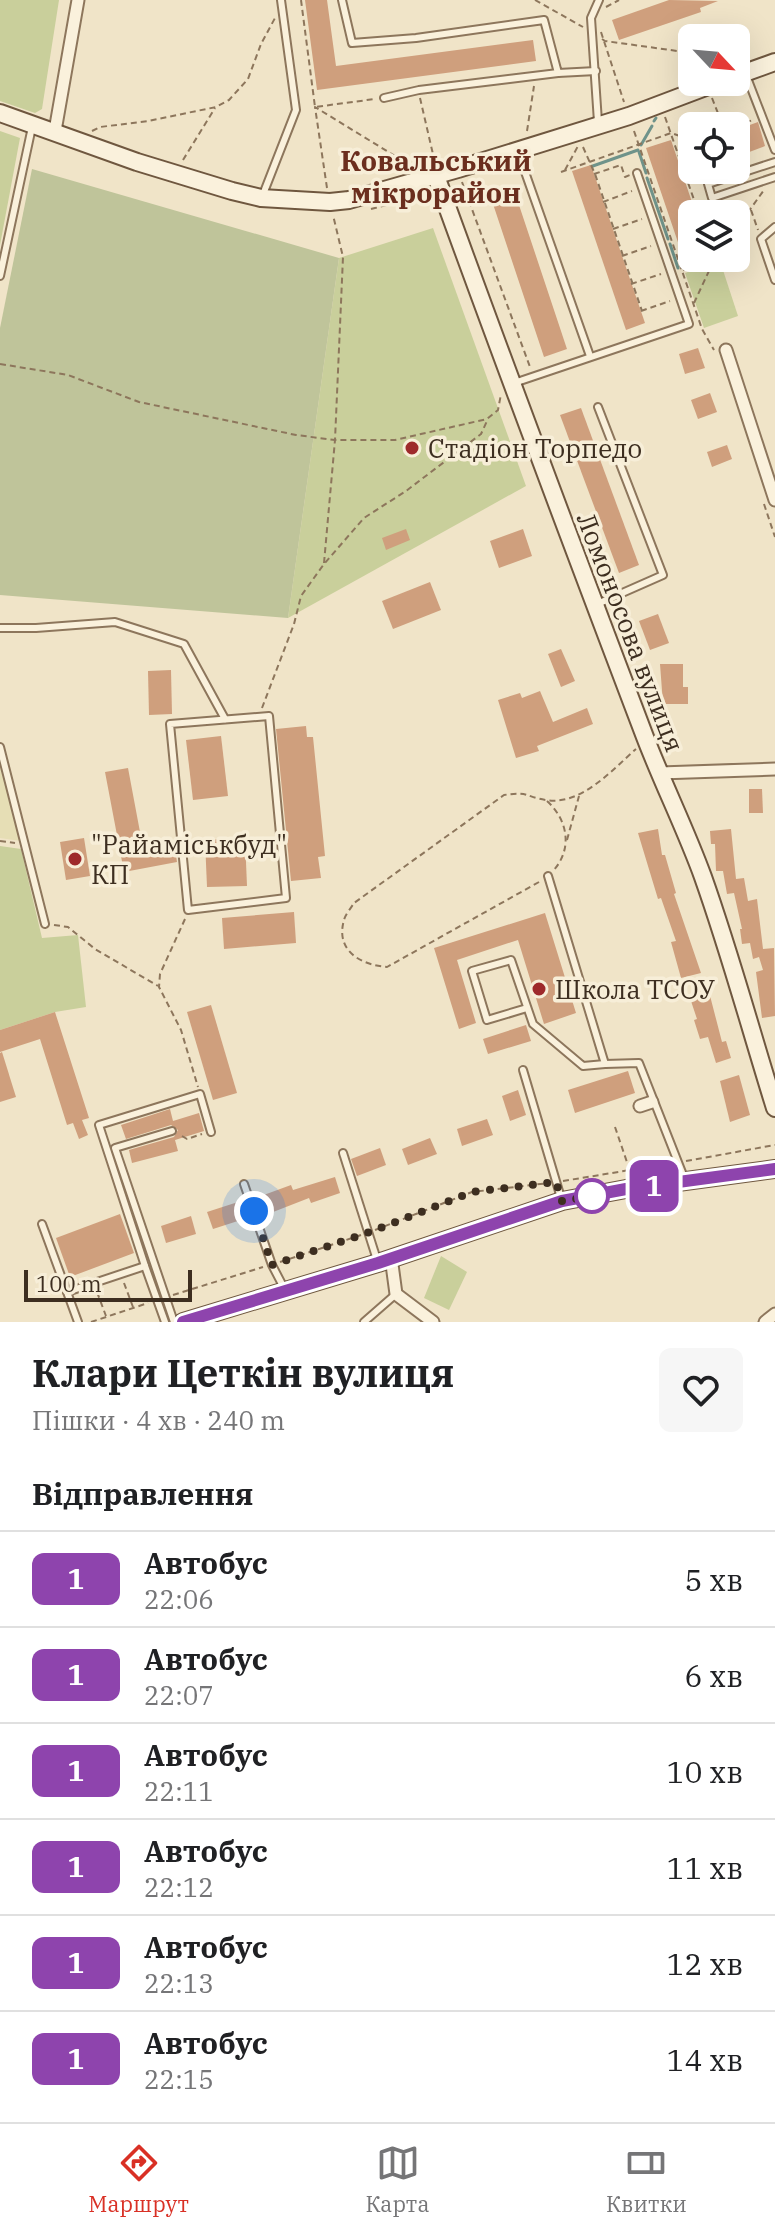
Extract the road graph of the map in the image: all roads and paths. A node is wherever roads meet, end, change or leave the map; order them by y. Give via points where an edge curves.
1 (78, 0) edge
2 (301, 0) edge
3 (342, 0) edge
4 (535, 0) edge
5 (599, 0) edge
6 (619, 0) edge
7 (282, 3) edge
8 (604, 8) dead end
9 (597, 31) junction
10 (605, 41) junction
11 (678, 51) edge
12 (775, 62) edge
13 (596, 71) junction
14 (750, 71) edge
15 (558, 73) junction
16 (535, 77) junction
17 (419, 90) junction
18 (750, 92) edge
19 (695, 96) edge
20 (384, 98) joint
21 (216, 107) junction
22 (315, 107) junction
23 (627, 111) dead end
24 (663, 112) dead end
25 (0, 113) edge
26 (762, 116) junction
27 (750, 121) edge
28 (33, 124) junction
29 (632, 124) dead end
30 (598, 125) junction
31 (55, 131) junction
32 (671, 133) junction
33 (526, 135) dead end
34 (678, 135) edge
35 (77, 139) junction
36 (640, 144) junction
37 (774, 146) edge
38 (589, 162) junction
39 (775, 162) edge
40 (435, 167) junction
41 (417, 169) dead end
42 (565, 170) junction
43 (525, 172) dead end
44 (561, 172) dead end
45 (637, 173) joint
46 (175, 174) junction
47 (595, 174) junction
48 (656, 178) dead end
49 (773, 178) edge
50 (651, 180) junction
51 (462, 181) dead end
52 (643, 188) junction
53 (328, 193) dead end
54 (261, 198) junction
55 (694, 200) edge
56 (604, 201) junction
57 (664, 201) dead end
58 (659, 203) junction
59 (750, 208) joint
60 (332, 213) dead end
61 (653, 215) junction
62 (775, 227) edge
63 (613, 229) junction
64 (761, 239) junction
65 (662, 242) junction
66 (623, 256) junction
67 (678, 259) edge
68 (672, 270) junction
69 (682, 272) edge
70 (709, 272) edge
71 (0, 276) edge
72 (775, 280) edge
73 (632, 284) junction
74 (682, 297) junction
75 (694, 305) junction
76 (688, 315) junction
77 (713, 349) dead end
78 (726, 350) dead end
79 (590, 356) junction
80 (0, 364) edge
81 (533, 376) junction
82 (508, 386) junction
83 (598, 407) dead end
84 (487, 419) junction
85 (335, 440) junction
86 (761, 494) dead end
87 (775, 500) edge
88 (775, 537) edge
89 (324, 564) junction
90 (595, 605) junction
91 (0, 628) edge
92 (259, 716) junction
93 (225, 719) junction
94 (647, 741) junction
95 (0, 747) edge
96 (775, 769) edge
97 (660, 773) junction
98 (579, 796) junction
99 (547, 801) junction
100 (0, 841) edge
101 (26, 845) junction
102 (565, 849) junction
103 (548, 876) junction
104 (188, 910) junction
105 (45, 924) joint
106 (159, 987) junction
107 (527, 1008) junction
108 (605, 1064) junction
109 (523, 1070) dead end
110 (200, 1094) junction
111 (652, 1102) junction
112 (640, 1106) dead end
113 (775, 1108) edge
114 (615, 1127) dead end
115 (172, 1131) joint
116 (211, 1132) joint
117 (775, 1145) edge
118 (343, 1153) dead end
119 (678, 1162) junction
120 (775, 1169) edge
121 (630, 1170) junction
122 (556, 1182) junction
123 (686, 1183) junction
124 (244, 1184) dead end
125 (562, 1201) junction
126 (42, 1224) dead end
127 (370, 1232) junction
128 (384, 1260) junction
129 (272, 1265) junction
130 (145, 1266) junction
131 (121, 1274) junction
132 (94, 1283) junction
133 (285, 1291) junction
134 (67, 1292) junction
135 (396, 1294) junction
136 (167, 1297) junction
137 (157, 1300) junction
138 (134, 1308) junction
139 (775, 1314) edge
140 (107, 1317) junction
141 (78, 1322) edge
142 (91, 1322) edge
143 (165, 1322) edge
144 (174, 1322) edge
145 (183, 1322) edge
146 (364, 1322) edge
147 (433, 1322) edge
148 (765, 1322) edge

1 - 31 street
2 - 22 path
3 - 15 lane via 352,43 544,20
4 - 9 path
5 - 9 lane via 591,18
6 - 8 path
7 - 21 path via 248,79
7 - 54 lane via 296,110
9 - 10 path
9 - 10 path
9 - 13 lane
10 - 11 path
10 - 23 path
12 - 14 street
13 - 15 lane
13 - 30 lane
15 - 16 lane
16 - 17 lane
16 - 33 path
17 - 20 lane
17 - 40 path
18 - 26 lane
19 - 30 street
20 - 22 path
21 - 35 path via 100,127
21 - 46 path
22 - 41 path
22 - 53 path
24 - 32 path
25 - 28 street
26 - 27 path
26 - 37 lane
28 - 31 street
28 - 71 lane
29 - 36 path
30 - 40 street
31 - 35 street
32 - 34 path
32 - 36 path
32 - 55 path
35 - 46 street
36 - 38 path
36 - 50 path
38 - 42 path
38 - 42 path via 581,140
38 - 47 path
39 - 49 lane via 708,184 712,198
40 - 54 street via 349,200
40 - 82 street, Ломоносова вулиця
42 - 44 path
43 - 79 lane
45 - 47 path via 625,177 621,165
45 - 52 lane
46 - 54 street
47 - 56 path
48 - 50 path
49 - 59 path
50 - 58 path
51 - 81 path
52 - 56 path
52 - 61 lane
56 - 63 path
57 - 58 path
58 - 67 path
59 - 64 path
60 - 85 path via 343,257
61 - 63 path
61 - 65 lane
62 - 64 lane
63 - 66 path
64 - 72 lane
65 - 66 path
65 - 68 lane
66 - 73 path
68 - 73 path
68 - 74 lane
69 - 75 path
70 - 75 path
73 - 74 path via 642,311
74 - 76 lane
75 - 76 path
75 - 77 path
76 - 79 lane via 689,324
78 - 87 street
79 - 81 lane
80 - 85 path via 68,375 139,402
81 - 82 lane
82 - 84 path via 498,410
82 - 90 street, Ломоносова вулиця
83 - 90 lane via 663,575
84 - 85 path via 395,440
84 - 89 path via 481,434 364,518
85 - 89 path
86 - 88 path
89 - 92 path via 301,596
90 - 94 street, Ломоносова вулиця
91 - 93 lane via 115,622 184,644
92 - 93 lane
92 - 104 lane via 269,716 286,898
93 - 104 lane via 170,724
94 - 97 street, Ломоносова вулиця
94 - 98 path
95 - 101 lane
96 - 97 street
97 - 113 street, Ломоносова вулиця via 703,876
98 - 99 path
98 - 102 path
99 - 102 path via 564,826
99 - 103 path via 524,792 504,795 354,903 343,921 344,943 368,966 387,967
100 - 101 path
101 - 105 lane
102 - 103 path
103 - 108 lane
104 - 106 path
105 - 106 path via 68,927
106 - 110 path via 181,1030
107 - 107 lane via 511,960 472,971 487,1020
107 - 108 lane via 533,1024 583,1066
108 - 111 lane via 639,1063
109 - 122 lane
110 - 116 lane
110 - 130 lane via 99,1125
111 - 112 street
111 - 119 lane
114 - 121 path
115 - 116 path via 187,1139
115 - 136 lane via 115,1148
117 - 119 path
118 - 127 lane
119 - 121 path
119 - 123 lane
120 - 123 street
121 - 122 path
122 - 125 lane
122 - 127 path via 472,1192
123 - 125 street
124 - 129 lane
125 - 128 street
126 - 134 lane
127 - 128 lane
127 - 129 path
128 - 133 street
128 - 135 street
129 - 133 lane
129 - 136 path
130 - 131 lane
130 - 137 lane
131 - 132 lane
131 - 138 path
132 - 134 lane
132 - 140 path
133 - 145 street
134 - 141 lane
135 - 146 lane
135 - 147 street
136 - 144 lane
137 - 138 path
137 - 143 lane
138 - 140 path
139 - 148 street
140 - 142 path

